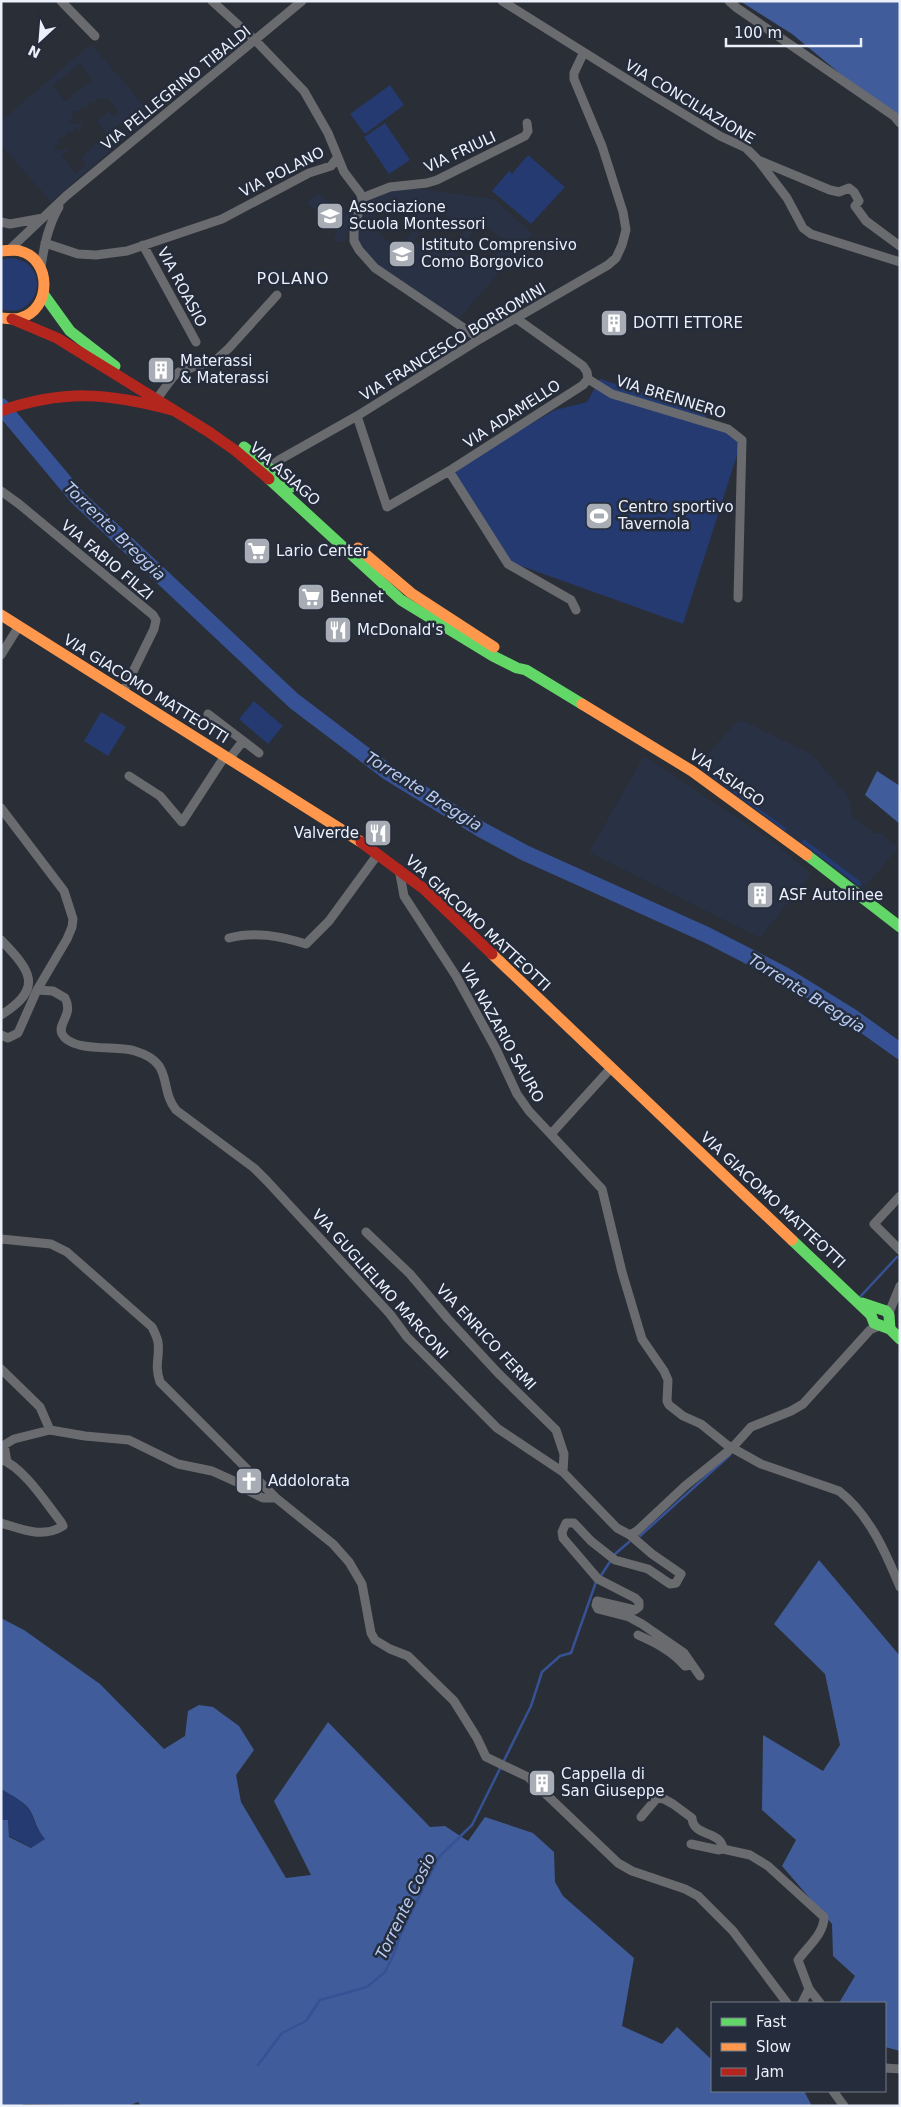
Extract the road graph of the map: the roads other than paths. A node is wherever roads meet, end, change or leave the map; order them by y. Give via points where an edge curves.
1 (61, 1) edge
2 (212, 1) edge
3 (302, 1) edge
4 (502, 1) edge
5 (729, 1) edge
6 (95, 36) dead end
7 (256, 40) junction
8 (583, 54) junction
9 (527, 123) dead end
10 (900, 123) edge
11 (337, 158) junction
12 (758, 160) junction
13 (66, 196) junction
14 (362, 198) junction
15 (43, 218) junction
16 (1, 222) edge
17 (45, 243) junction
18 (143, 245) junction
19 (900, 246) edge
20 (6, 250) edge
21 (900, 262) edge
22 (42, 267) junction
23 (44, 295) junction
24 (277, 295) dead end
25 (6, 319) edge
26 (517, 319) junction
27 (480, 339) junction
28 (196, 342) dead end
29 (588, 379) junction
30 (158, 397) junction
31 (172, 410) junction
32 (1, 411) edge
33 (356, 416) junction
34 (270, 468) junction
35 (258, 469) junction
36 (450, 471) junction
37 (1, 491) edge
38 (738, 598) dead end
39 (576, 610) dead end
40 (1, 615) edge
41 (19, 626) junction
42 (1, 655) edge
43 (526, 670) junction
44 (123, 692) junction
45 (208, 714) dead end
46 (243, 741) junction
47 (259, 753) dead end
48 (227, 757) junction
49 (129, 776) dead end
50 (1, 808) edge
51 (378, 854) junction
52 (399, 869) junction
53 (900, 927) edge
54 (229, 938) dead end
55 (1, 940) edge
56 (37, 990) junction
57 (1, 1015) edge
58 (1, 1035) edge
59 (611, 1068) junction
60 (551, 1134) junction
61 (900, 1196) edge
62 (366, 1232) dead end
63 (1, 1239) edge
64 (900, 1250) edge
65 (900, 1286) edge
66 (881, 1320) junction
67 (900, 1339) edge
68 (1, 1369) edge
69 (50, 1430) junction
70 (732, 1448) junction
71 (4, 1460) edge
72 (563, 1472) junction
73 (276, 1498) junction
74 (1, 1523) edge
75 (630, 1535) junction
76 (900, 1587) edge
77 (638, 1635) dead end
78 (690, 1665) junction
79 (700, 1676) dead end
80 (641, 1816) dead end
81 (691, 1844) dead end
82 (723, 1848) junction
83 (808, 1989) junction
84 (786, 2002) edge
85 (802, 2002) edge
86 (819, 2002) edge
87 (886, 2068) edge
88 (900, 2069) edge
89 (834, 2092) edge
90 (844, 2106) edge

1 - 6 street
2 - 7 street, VIA POLANO
3 - 7 street, VIA PELLEGRINO TIBALDI
4 - 8 street, VIA CONCILIAZIONE
5 - 10 street
7 - 11 street, VIA POLANO via 304,91 328,133
7 - 13 street, VIA PELLEGRINO TIBALDI
8 - 12 street, VIA CONCILIAZIONE via 720,136 746,148
8 - 26 street, VIA FRANCESCO BORROMINI via 574,79 602,146 626,230 616,258 608,265
9 - 14 street, VIA FRIULI via 529,127 525,136 437,180 390,187
11 - 14 street
11 - 18 street, VIA POLANO via 331,166 309,173 222,219
12 - 19 street via 830,190 839,192 849,188 859,201 855,206 866,221
12 - 21 street, VIA CONCILIAZIONE via 803,228 811,234
13 - 15 street, VIA PELLEGRINO TIBALDI
13 - 17 street, VIA PELLEGRINO TIBALDI via 53,217
14 - 27 street via 354,231 354,241 359,250 376,268
15 - 16 street via 10,224
15 - 20 street, VIA PELLEGRINO TIBALDI
17 - 18 street, VIA POLANO via 78,254 96,255 127,251
17 - 22 street, VIA PELLEGRINO TIBALDI
18 - 28 street, VIA ROASIO
20 - 22 main road via 28,254
22 - 23 main road via 46,286
23 - 25 main road via 30,314
23 - 30 main road, VIA ASIAGO via 80,341
24 - 30 street via 217,359 179,372
25 - 30 main road, VIA ASIAGO via 57,338
26 - 27 street, VIA FRANCESCO BORROMINI
26 - 29 street, VIA BRENNERO via 583,366
27 - 33 street, VIA FRANCESCO BORROMINI
29 - 36 street, VIA ADAMELLO via 584,385
29 - 38 street, VIA BRENNERO via 612,394 728,429 742,440
30 - 31 main road, VIA ASIAGO
30 - 34 main road, VIA ASIAGO via 211,424
31 - 32 main road via 101,394 39,399
31 - 35 main road, VIA ASIAGO
33 - 34 street, VIA FRANCESCO BORROMINI
33 - 36 street, VIA ADAMELLO via 387,507
34 - 35 street
34 - 43 main road, VIA ASIAGO via 411,593
35 - 43 main road, VIA ASIAGO via 401,600 493,656
36 - 39 street via 508,564 571,600
37 - 44 street, VIA FABIO FILZI via 156,620
40 - 41 main road, VIA GIACOMO MATTEOTTI
41 - 42 street
41 - 44 main road, VIA GIACOMO MATTEOTTI
43 - 53 main road, VIA ASIAGO via 692,771
44 - 48 main road, VIA GIACOMO MATTEOTTI
45 - 46 street
46 - 47 street
46 - 48 street
48 - 49 street via 182,822 160,796
48 - 51 main road, VIA GIACOMO MATTEOTTI
50 - 56 street via 64,891 71,909 72,927
51 - 52 main road, VIA GIACOMO MATTEOTTI
51 - 54 street via 333,916 306,944 273,935
52 - 59 main road, VIA GIACOMO MATTEOTTI via 424,889
52 - 60 street, VIA NAZARIO SAURO via 404,896 456,976 517,1094
55 - 57 street via 23,964 29,983 16,1005
56 - 58 street via 18,1033 8,1038
56 - 72 street, VIA GUGLIELMO MARCONI via 53,991 65,998 68,1012 62,1035 73,1044 134,1050 157,1064 164,1074 169,1102 176,1110 268,1181 390,1314 407,1337 497,1428
59 - 60 street
59 - 66 main road, VIA GIACOMO MATTEOTTI
60 - 70 street, VIA NAZARIO SAURO via 602,1189 642,1339 668,1380 666,1401
61 - 64 street via 874,1224
62 - 72 street, VIA ENRICO FERMI via 410,1274 498,1373 556,1430 564,1454
63 - 73 street via 51,1244 67,1252 152,1327 158,1340 156,1369 160,1382
65 - 66 street
66 - 67 main road
66 - 70 street via 866,1325 867,1335 803,1404 792,1412 754,1425
68 - 69 street via 40,1407
69 - 71 street via 4,1445
69 - 73 street via 129,1440 178,1464 212,1471 262,1498
70 - 75 street
70 - 76 street via 771,1469 824,1485 846,1496 874,1533
71 - 74 street via 29,1482 62,1526 48,1533
72 - 75 street, VIA GUGLIELMO MARCONI via 617,1528
73 - 84 street via 333,1544 349,1562 362,1584 375,1640 408,1656 454,1702 486,1757 528,1777 618,1863 698,1896 733,1932
75 - 78 street, VIA GUGLIELMO MARCONI via 681,1574 676,1583 670,1584 648,1568 612,1558 574,1524 566,1523 562,1532 563,1538 594,1576 639,1602 635,1610 598,1601 598,1609 642,1624 684,1653
77 - 78 street via 657,1643 685,1666
78 - 79 street
80 - 82 street via 656,1798 664,1799 692,1818 698,1831 718,1838
81 - 82 street
82 - 83 street via 750,1855 768,1866 824,1917 821,1931 798,1960
83 - 85 street
83 - 86 street
87 - 88 street
89 - 90 street

